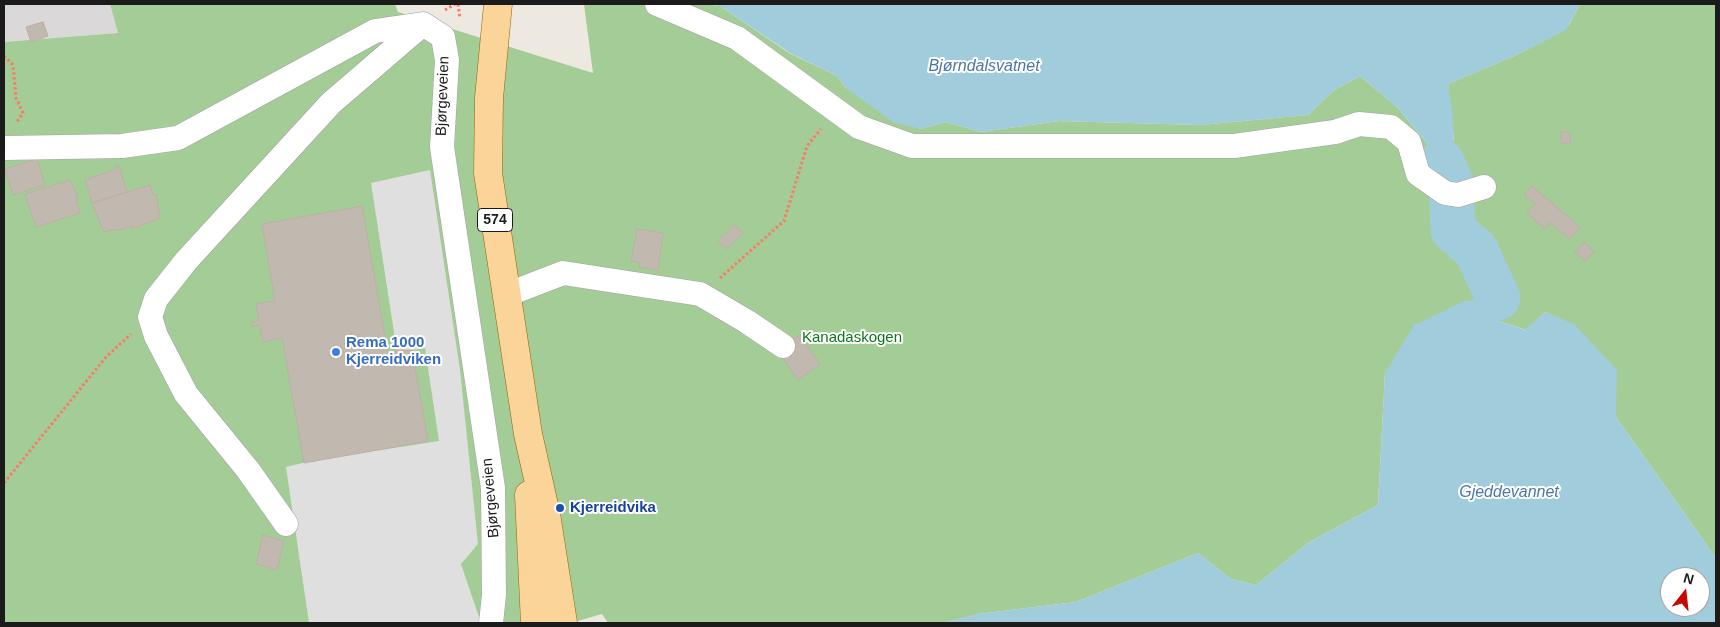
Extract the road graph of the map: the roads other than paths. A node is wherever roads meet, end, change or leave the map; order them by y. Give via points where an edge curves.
1 (498, 4) edge
2 (657, 4) edge
3 (424, 24) junction
4 (7, 137) edge
5 (1484, 187) dead end
6 (506, 295) junction
7 (783, 346) dead end
8 (528, 434) junction
9 (286, 524) dead end
10 (491, 623) edge
11 (536, 623) edge
12 (564, 623) edge

1 - 6 main road, 574 via 489,98 488,173
2 - 5 street via 737,38 859,127 912,146 1234,146 1335,132 1359,124 1391,127 1408,142 1418,174 1451,194
3 - 4 street via 375,31 178,138 122,146
3 - 9 street via 331,103 186,261 156,299 150,317 156,336 186,394 248,470
3 - 10 street, Bjørgeveien via 443,37 447,60 442,147 493,488 494,596
6 - 7 street via 563,273 700,294
6 - 8 main road, 574
8 - 11 main road, 574
8 - 12 main road, 574 via 546,514

